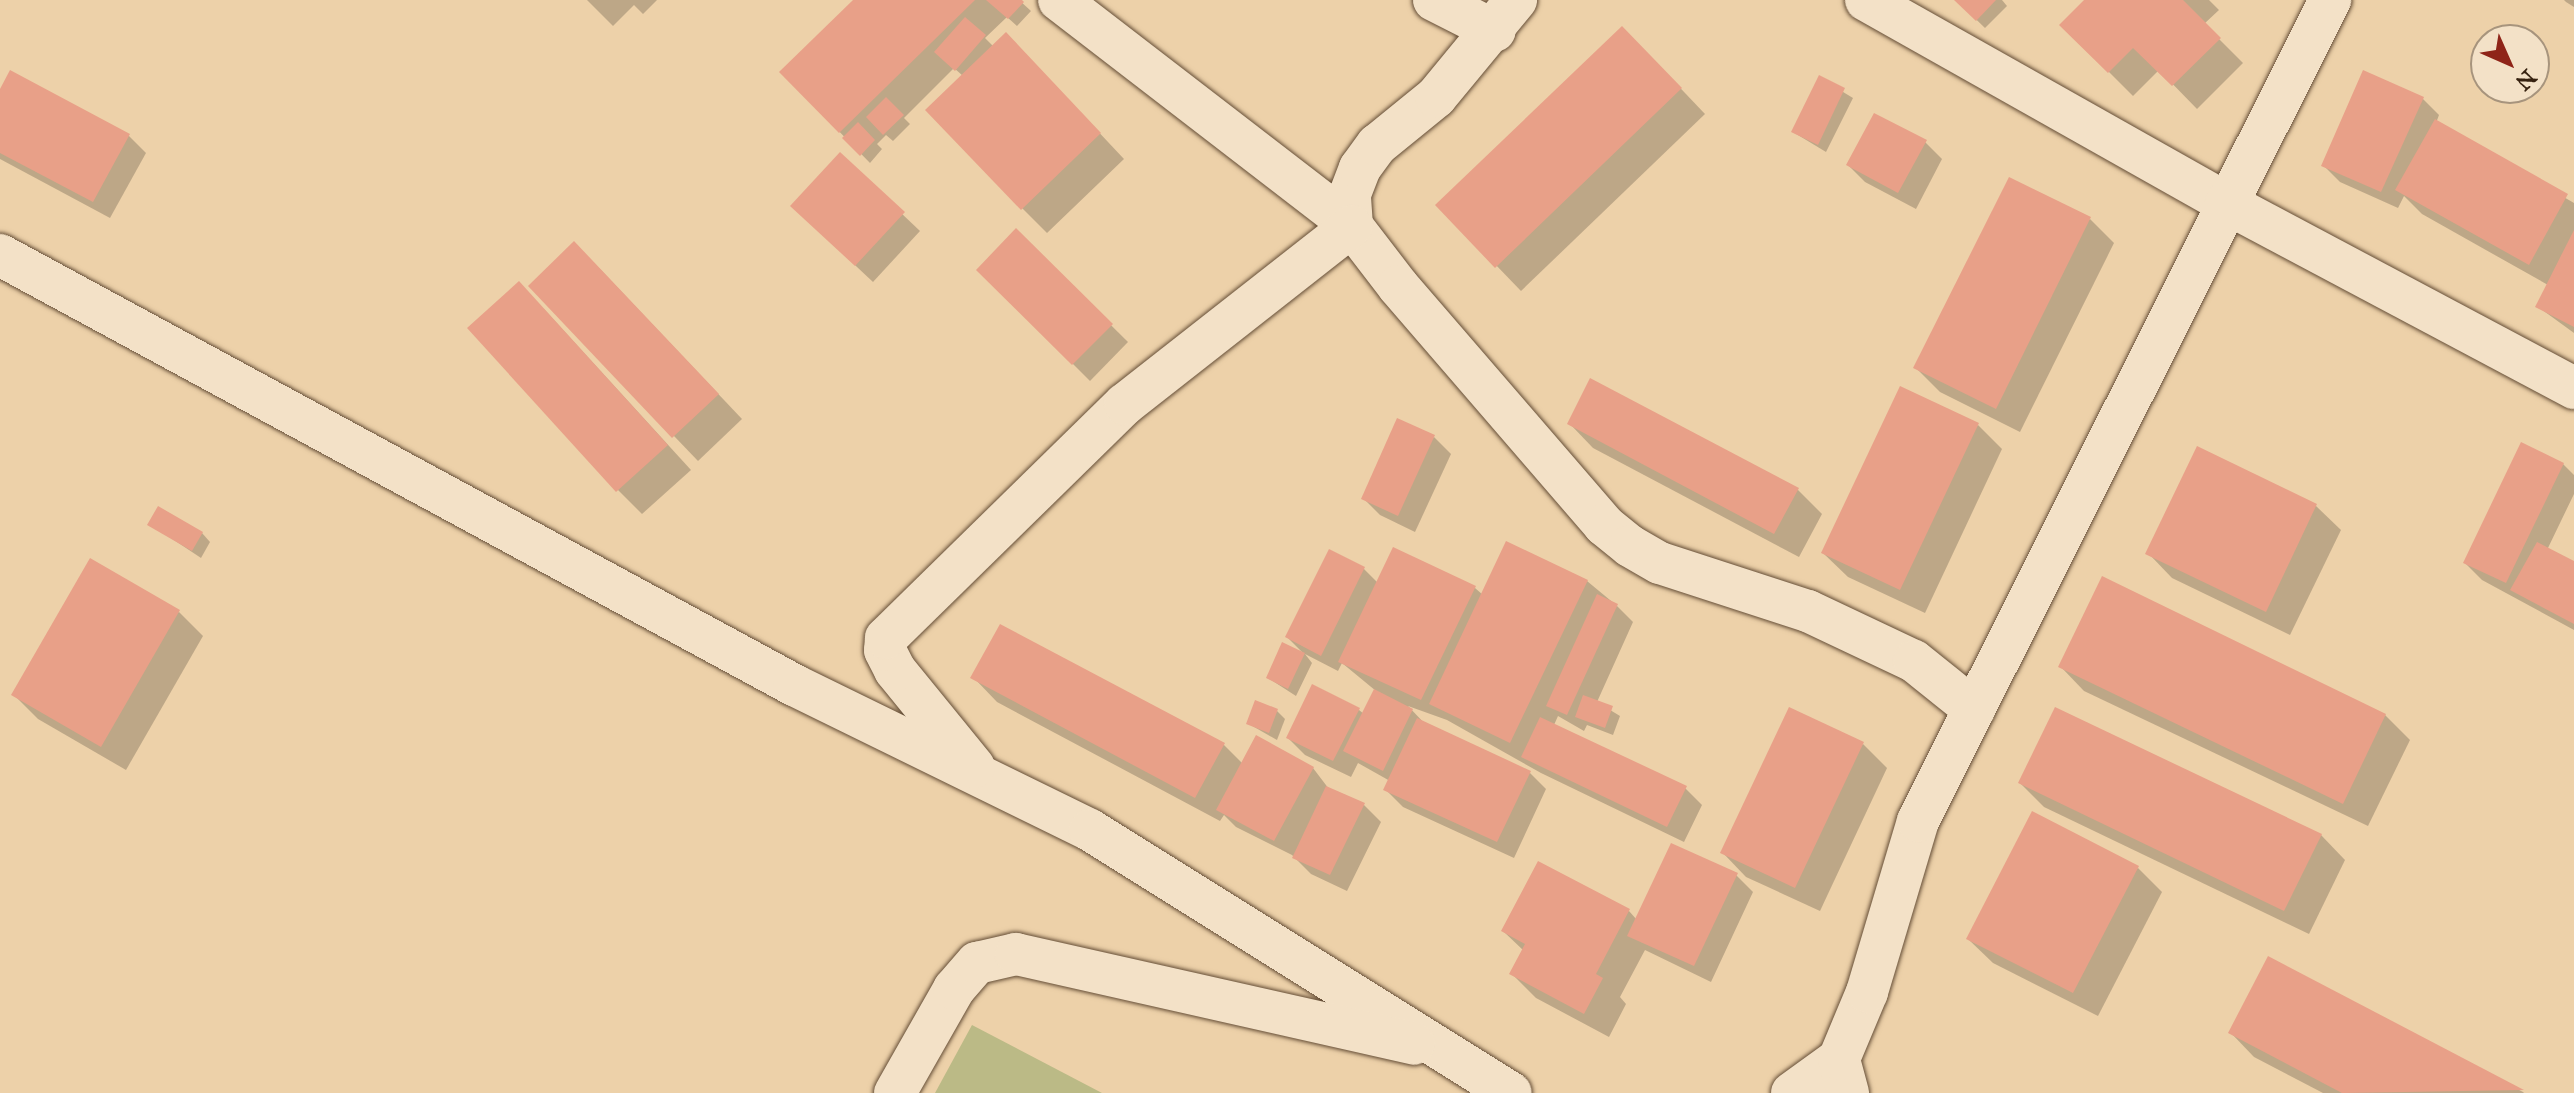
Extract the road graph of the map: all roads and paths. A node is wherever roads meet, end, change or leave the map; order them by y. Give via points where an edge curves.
1 (1059, 0) edge
2 (1434, 0) edge
3 (1866, 0) edge
4 (2330, 0) edge
5 (1505, 15) edge
6 (2226, 203) junction
7 (1352, 226) junction
8 (0, 255) edge
9 (2574, 388) edge
10 (1974, 709) junction
11 (982, 778) junction
12 (1446, 1052) junction
13 (1844, 1076) edge
14 (895, 1093) edge
15 (1511, 1093) edge
16 (1792, 1093) edge

1 - 7 street
2 - 5 street
3 - 6 street
4 - 6 street
5 - 7 street via 1436,97 1377,145 1360,168 1350,194
6 - 9 street
6 - 10 street
7 - 10 street via 1604,525 1630,546 1660,563 1821,617 1914,661
7 - 11 street via 1125,404 886,638 885,650 895,670
8 - 11 street via 794,685
10 - 13 street via 1918,821
11 - 12 street via 1090,830
12 - 14 street via 1016,954 977,963 954,989
12 - 15 street
13 - 16 street

